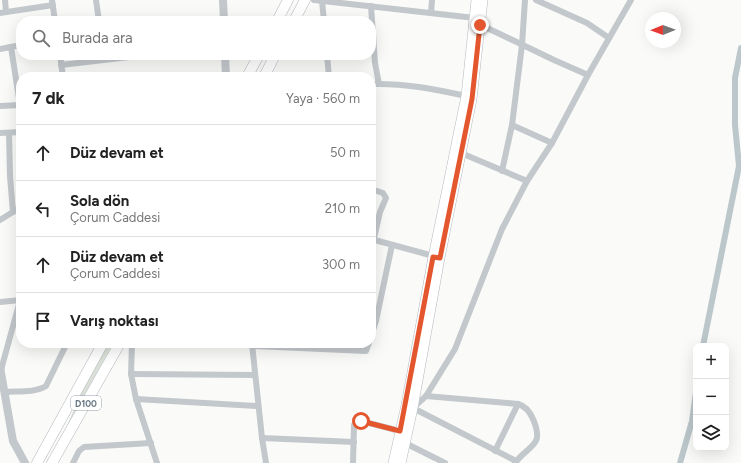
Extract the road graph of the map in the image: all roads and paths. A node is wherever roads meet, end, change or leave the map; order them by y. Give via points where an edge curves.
1 (5, 0) edge
2 (96, 0) edge
3 (223, 0) edge
4 (288, 0) edge
5 (305, 0) edge
6 (314, 0) edge
7 (432, 0) edge
8 (476, 0) edge
9 (483, 0) edge
10 (525, 0) edge
11 (536, 0) edge
12 (631, 0) edge
13 (322, 1) junction
14 (53, 2) edge
15 (371, 6) junction
16 (3, 12) edge
17 (431, 13) junction
18 (54, 16) edge
19 (98, 16) edge
20 (224, 16) edge
21 (280, 16) edge
22 (297, 16) edge
23 (324, 16) edge
24 (372, 16) edge
25 (478, 22) junction
26 (609, 38) junction
27 (522, 45) junction
28 (16, 46) edge
29 (11, 47) junction
30 (0, 49) edge
31 (60, 60) edge
32 (92, 60) edge
33 (225, 60) edge
34 (256, 60) edge
35 (273, 60) edge
36 (327, 60) edge
37 (375, 60) edge
38 (61, 65) junction
39 (62, 72) edge
40 (226, 72) edge
41 (250, 72) edge
42 (267, 72) edge
43 (329, 72) edge
44 (588, 75) junction
45 (16, 76) edge
46 (379, 84) joint
47 (466, 96) junction
48 (16, 105) edge
49 (0, 106) edge
50 (512, 125) junction
51 (16, 132) edge
52 (0, 133) edge
53 (9, 133) junction
54 (552, 143) junction
55 (461, 153) junction
56 (502, 171) junction
57 (527, 181) junction
58 (376, 191) edge
59 (16, 210) edge
60 (13, 212) junction
61 (0, 220) edge
62 (376, 226) edge
63 (376, 240) edge
64 (392, 245) junction
65 (437, 257) junction
66 (16, 300) edge
67 (0, 302) edge
68 (376, 312) edge
69 (16, 315) edge
70 (65, 348) edge
71 (100, 348) edge
72 (117, 348) edge
73 (132, 348) edge
74 (252, 348) edge
75 (336, 348) edge
76 (367, 348) edge
77 (0, 368) edge
78 (131, 374) junction
79 (255, 375) junction
80 (5, 392) junction
81 (426, 396) junction
82 (136, 399) junction
83 (518, 404) junction
84 (258, 406) junction
85 (409, 407) junction
86 (400, 431) junction
87 (262, 438) junction
88 (354, 442) junction
89 (151, 443) junction
90 (405, 443) junction
91 (495, 451) junction
92 (516, 462) edge
93 (25, 463) edge
94 (37, 463) edge
95 (52, 463) edge
96 (73, 463) edge
97 (157, 463) edge
98 (266, 463) edge
99 (353, 463) edge
100 (393, 463) edge
101 (400, 463) edge
102 (444, 463) edge

1 - 16 street
2 - 19 street
3 - 20 street
4 - 21 highway
5 - 22 highway
6 - 13 street
7 - 17 street
8 - 25 main road
9 - 25 main road
10 - 27 street
11 - 26 street via 586,23
12 - 26 street
13 - 15 street
13 - 23 street
14 - 16 street
14 - 18 street
15 - 17 street
15 - 24 street
17 - 25 street
25 - 27 street
25 - 47 main road
25 - 55 main road via 472,99
26 - 44 street
27 - 44 street
27 - 50 street
28 - 29 street
29 - 30 street
29 - 45 street
31 - 38 street
32 - 38 street
33 - 40 street
34 - 41 highway
35 - 42 highway
36 - 43 street
37 - 46 street
38 - 39 street
44 - 54 street
46 - 47 street via 427,87
47 - 65 main road
48 - 49 street
50 - 54 street
50 - 56 street
51 - 53 street
52 - 53 street
53 - 60 street
54 - 57 street
55 - 56 street
55 - 65 main road
56 - 57 street
57 - 81 street via 502,228 455,349
58 - 62 street via 383,193 386,198
59 - 60 street
60 - 61 street
63 - 64 street
64 - 65 street
64 - 68 street
65 - 85 main road
66 - 67 street
69 - 77 street
70 - 80 street via 46,386 36,390
71 - 94 highway, D100
72 - 95 highway, D100
73 - 78 street
74 - 79 street
75 - 76 street via 366,351
77 - 80 street
78 - 79 street
78 - 82 street
79 - 84 street
80 - 93 street via 13,441
81 - 83 street
81 - 85 street
82 - 84 street
82 - 89 street
83 - 91 street
83 - 92 street via 532,416 538,433 534,445
84 - 87 street
85 - 86 main road
85 - 90 main road
85 - 91 street
86 - 88 street via 361,421 354,425
86 - 100 main road
87 - 88 street
87 - 98 street
88 - 99 street
89 - 96 street via 88,446 79,451
89 - 97 street
90 - 101 main road
90 - 102 street
91 - 92 street

